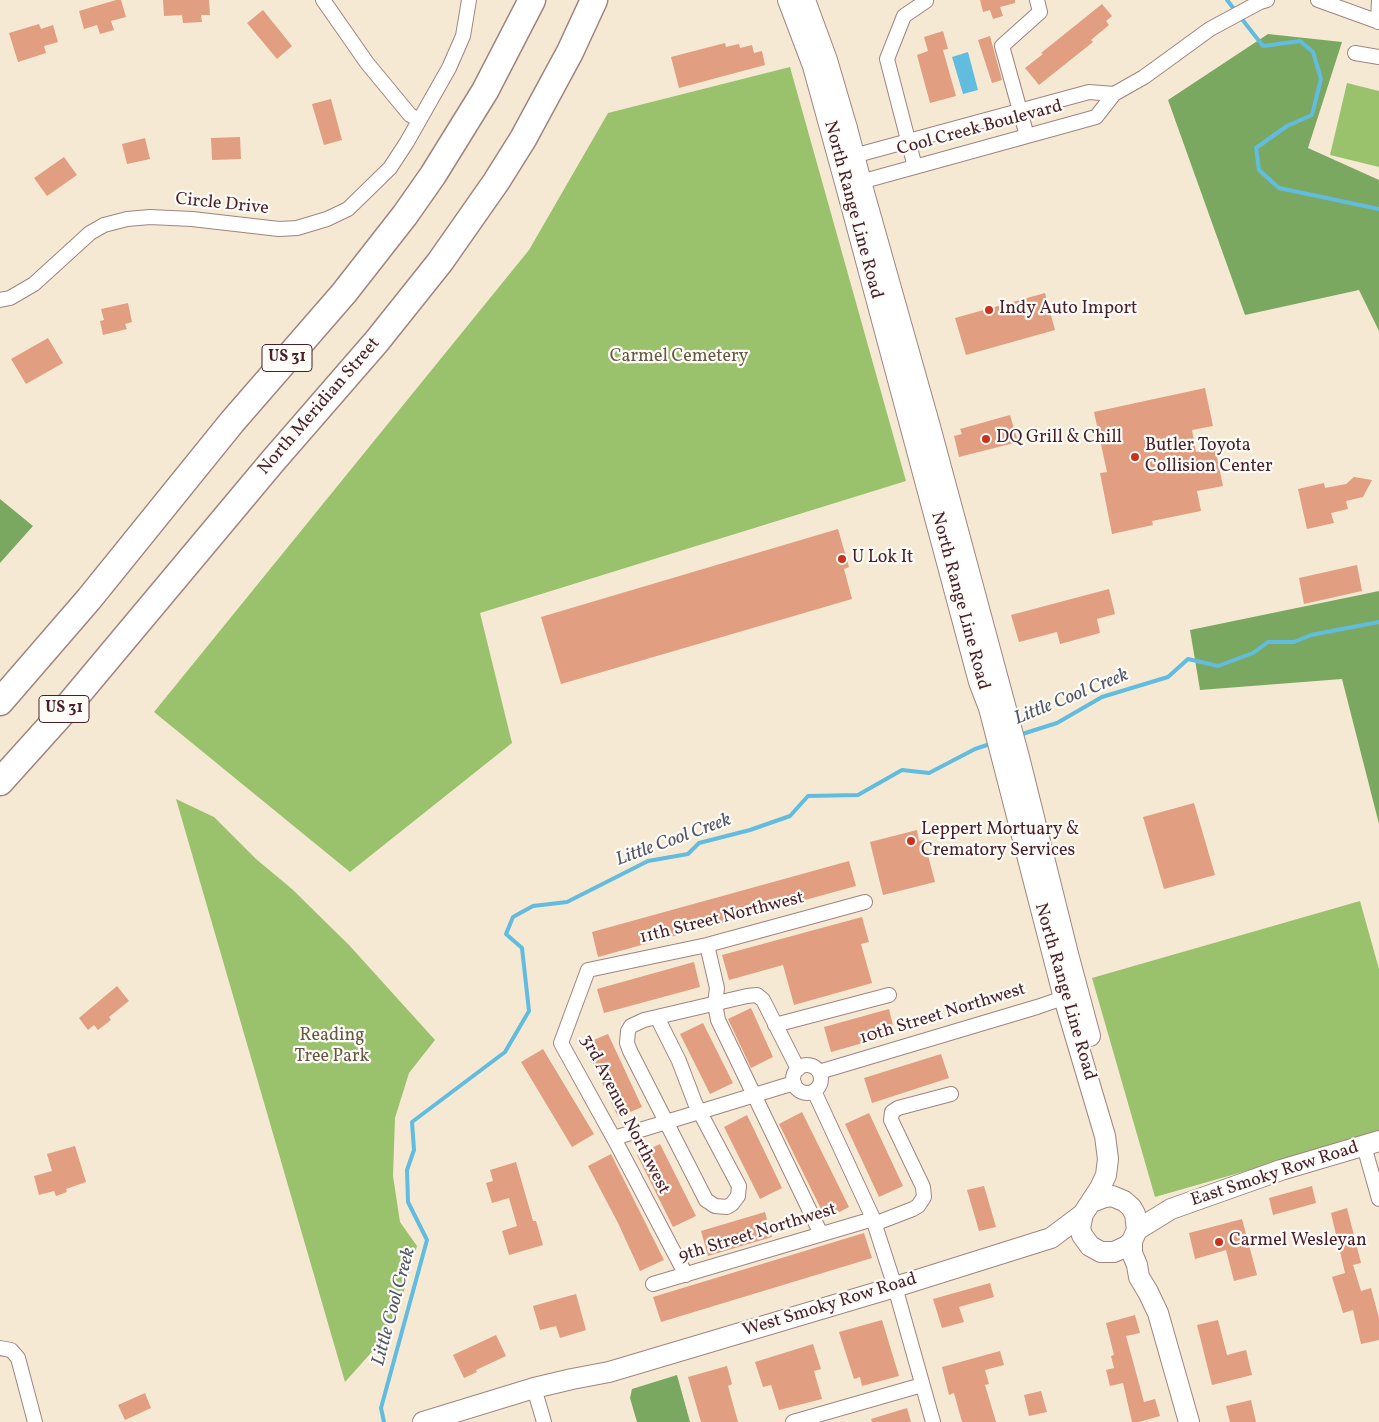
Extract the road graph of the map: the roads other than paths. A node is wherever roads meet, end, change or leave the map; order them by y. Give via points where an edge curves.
1 (323, 0) edge
2 (469, 0) edge
3 (532, 0) edge
4 (594, 0) edge
5 (788, 0) edge
6 (805, 0) edge
7 (926, 0) edge
8 (1037, 0) edge
9 (1318, 0) edge
10 (1379, 0) edge
11 (1264, 1) edge
12 (1379, 22) edge
13 (1355, 53) dead end
14 (1379, 57) edge
15 (1114, 94) junction
16 (1020, 111) junction
17 (419, 120) junction
18 (1027, 136) junction
19 (908, 141) junction
20 (846, 158) junction
21 (915, 167) junction
22 (854, 184) junction
23 (0, 300) edge
24 (0, 702) edge
25 (0, 782) edge
26 (865, 902) dead end
27 (707, 945) junction
28 (588, 970) joint
29 (889, 995) dead end
30 (1071, 995) junction
31 (715, 1004) junction
32 (657, 1017) junction
33 (774, 1025) junction
34 (798, 1069) junction
35 (819, 1072) junction
36 (794, 1083) junction
37 (814, 1091) junction
38 (950, 1094) dead end
39 (753, 1095) junction
40 (699, 1111) junction
41 (665, 1121) junction
42 (614, 1138) junction
43 (1372, 1144) edge
44 (1379, 1199) edge
45 (1127, 1204) junction
46 (1087, 1208) junction
47 (1171, 1209) junction
48 (874, 1221) junction
49 (821, 1234) junction
50 (1134, 1235) junction
51 (1051, 1238) junction
52 (1099, 1250) junction
53 (686, 1275) junction
54 (1139, 1277) junction
55 (653, 1284) dead end
56 (895, 1287) junction
57 (0, 1348) edge
58 (922, 1385) junction
59 (536, 1395) junction
60 (35, 1422) edge
61 (423, 1422) edge
62 (459, 1422) edge
63 (544, 1422) edge
64 (793, 1422) edge
65 (933, 1422) edge
66 (1189, 1422) edge

1 - 17 street via 367,63 410,115
2 - 17 street, Circle Drive via 463,36
3 - 24 highway, US 31 via 485,91 405,215 344,293 232,422 89,599
4 - 25 highway, North Meridian Street / US 31 via 523,138 440,262 377,341
5 - 20 main road, North Range Line Road
6 - 20 main road, North Range Line Road via 827,60
7 - 19 street via 904,16 887,59
8 - 16 street via 1040,12 1002,46
9 - 12 street
10 - 12 street
11 - 15 street, Cool Creek Boulevard via 1210,29 1144,77
13 - 14 street
15 - 16 street, Cool Creek Boulevard via 1089,92
15 - 18 street, Cool Creek Boulevard via 1096,117
16 - 18 street
16 - 19 street, Cool Creek Boulevard
17 - 23 street, Circle Drive via 390,168 348,209 328,219 297,228 279,229 192,219 127,219 104,225 90,233 34,284
18 - 21 street, Cool Creek Boulevard
19 - 20 street, Cool Creek Boulevard
19 - 21 street
20 - 22 main road, North Range Line Road
21 - 22 street, Cool Creek Boulevard
22 - 30 main road, North Range Line Road via 980,682 997,706
26 - 27 street, 11th Street Northwest
27 - 28 street, 11th Street Northwest
27 - 31 street via 717,988
28 - 42 street, 3rd Avenue Northwest via 562,1043
29 - 33 street
30 - 35 street, 10th Street Northwest
30 - 45 main road, North Range Line Road via 1117,1134 1120,1187
30 - 46 main road, North Range Line Road via 1108,1159 1106,1175
31 - 32 street
31 - 33 street via 756,995 763,1000
31 - 39 street via 718,1020
32 - 40 street
32 - 41 street via 631,1026 627,1043
33 - 34 street
34 - 35 street via 808,1066
34 - 36 street
35 - 37 street via 821,1082
36 - 37 street via 801,1092
36 - 39 street
37 - 48 street
38 - 48 street, 9th Street Northwest via 892,1112 891,1120 923,1186 924,1197 918,1206
39 - 40 street
39 - 49 street
40 - 41 street
40 - 41 street via 739,1186 738,1196 727,1207 715,1206 706,1200
41 - 42 street
42 - 53 street, 3rd Avenue Northwest
43 - 44 street
43 - 47 main road, East Smoky Row Road via 1281,1170
45 - 46 main road via 1105,1196
45 - 47 main road, East Smoky Row Road
45 - 50 main road via 1135,1214
46 - 51 main road, West Smoky Row Road
46 - 52 main road via 1080,1228 1085,1241
47 - 50 main road, East Smoky Row Road
48 - 49 street, 9th Street Northwest
48 - 56 street
49 - 53 street, 9th Street Northwest
50 - 52 main road via 1121,1250
50 - 54 main road via 1132,1253
51 - 52 main road, West Smoky Row Road
51 - 56 main road, West Smoky Row Road
52 - 54 main road
53 - 55 street, 9th Street Northwest
54 - 66 main road via 1158,1313
56 - 58 street
56 - 59 main road, West Smoky Row Road via 609,1372 572,1378
57 - 60 street via 10,1350 18,1358
58 - 64 street
58 - 65 street
59 - 61 main road, West Smoky Row Road
59 - 62 main road, West Smoky Row Road
59 - 63 street

